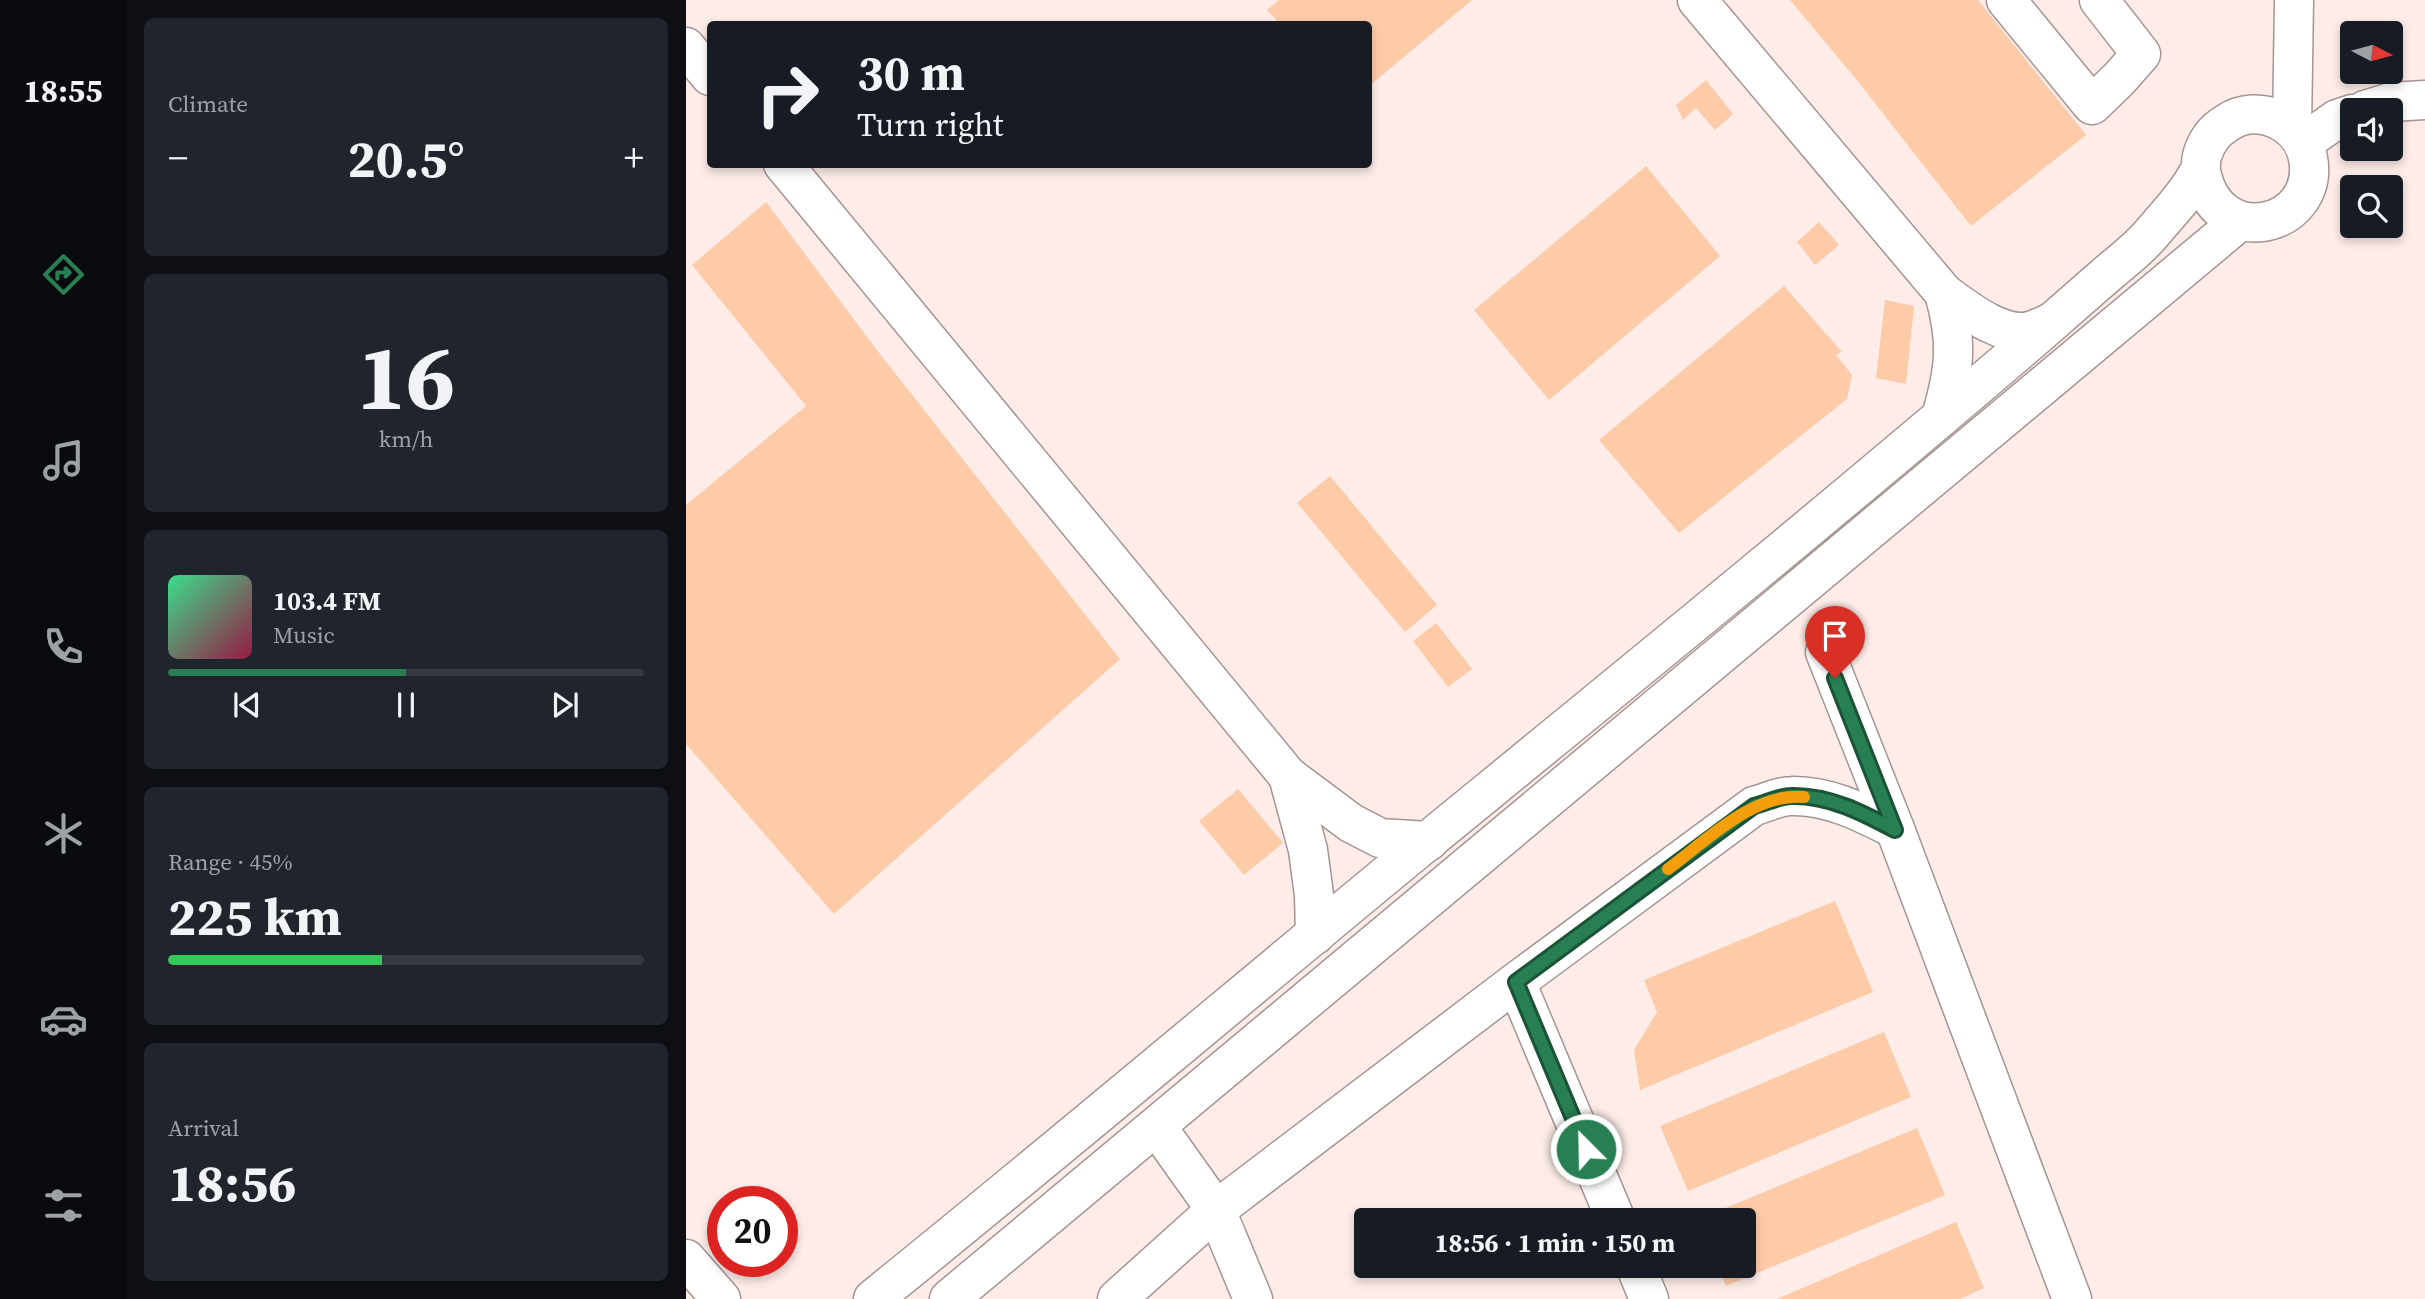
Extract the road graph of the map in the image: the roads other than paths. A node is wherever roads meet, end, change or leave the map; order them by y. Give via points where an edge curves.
1 (1697, 0) edge
2 (2006, 0) edge
3 (2099, 0) edge
4 (2294, 0) edge
5 (686, 47) edge
6 (707, 72) edge
7 (2425, 100) edge
8 (2403, 101) edge
9 (2340, 118) edge
10 (2297, 136) junction
11 (786, 168) edge
12 (2201, 171) junction
13 (2241, 221) junction
14 (1944, 293) junction
15 (2052, 323) junction
16 (1941, 418) junction
17 (1825, 652) dead end
18 (1288, 776) junction
19 (1895, 830) junction
20 (1429, 841) junction
21 (1315, 935) junction
22 (1516, 982) junction
23 (1157, 1127) junction
24 (1611, 1208) edge
25 (1216, 1210) junction
26 (686, 1259) edge
27 (1640, 1278) edge
28 (715, 1296) edge
29 (873, 1299) edge
30 (949, 1299) edge
31 (1117, 1299) edge
32 (1254, 1299) edge
33 (1649, 1299) edge
34 (2072, 1299) edge

1 - 14 lane
2 - 3 lane via 2092,105 2141,54
4 - 10 lane
5 - 6 lane
7 - 8 lane
9 - 10 lane
10 - 12 lane via 2276,118 2239,116 2209,139
10 - 13 lane via 2309,162 2308,181 2300,198 2274,219
11 - 18 lane
12 - 13 lane via 2212,203
12 - 15 lane via 2147,240
13 - 23 lane
14 - 15 lane via 1988,323 2006,329 2028,332
14 - 16 lane via 1955,346
15 - 16 lane
16 - 20 lane
17 - 19 lane
18 - 20 lane via 1351,823 1380,838
18 - 21 lane via 1308,850
19 - 22 lane via 1863,812 1825,800 1790,796 1754,806
19 - 34 lane
20 - 21 lane
21 - 29 lane
22 - 24 lane
22 - 25 lane
23 - 25 lane
23 - 30 lane
25 - 31 lane
25 - 32 lane
26 - 28 lane
27 - 33 lane

